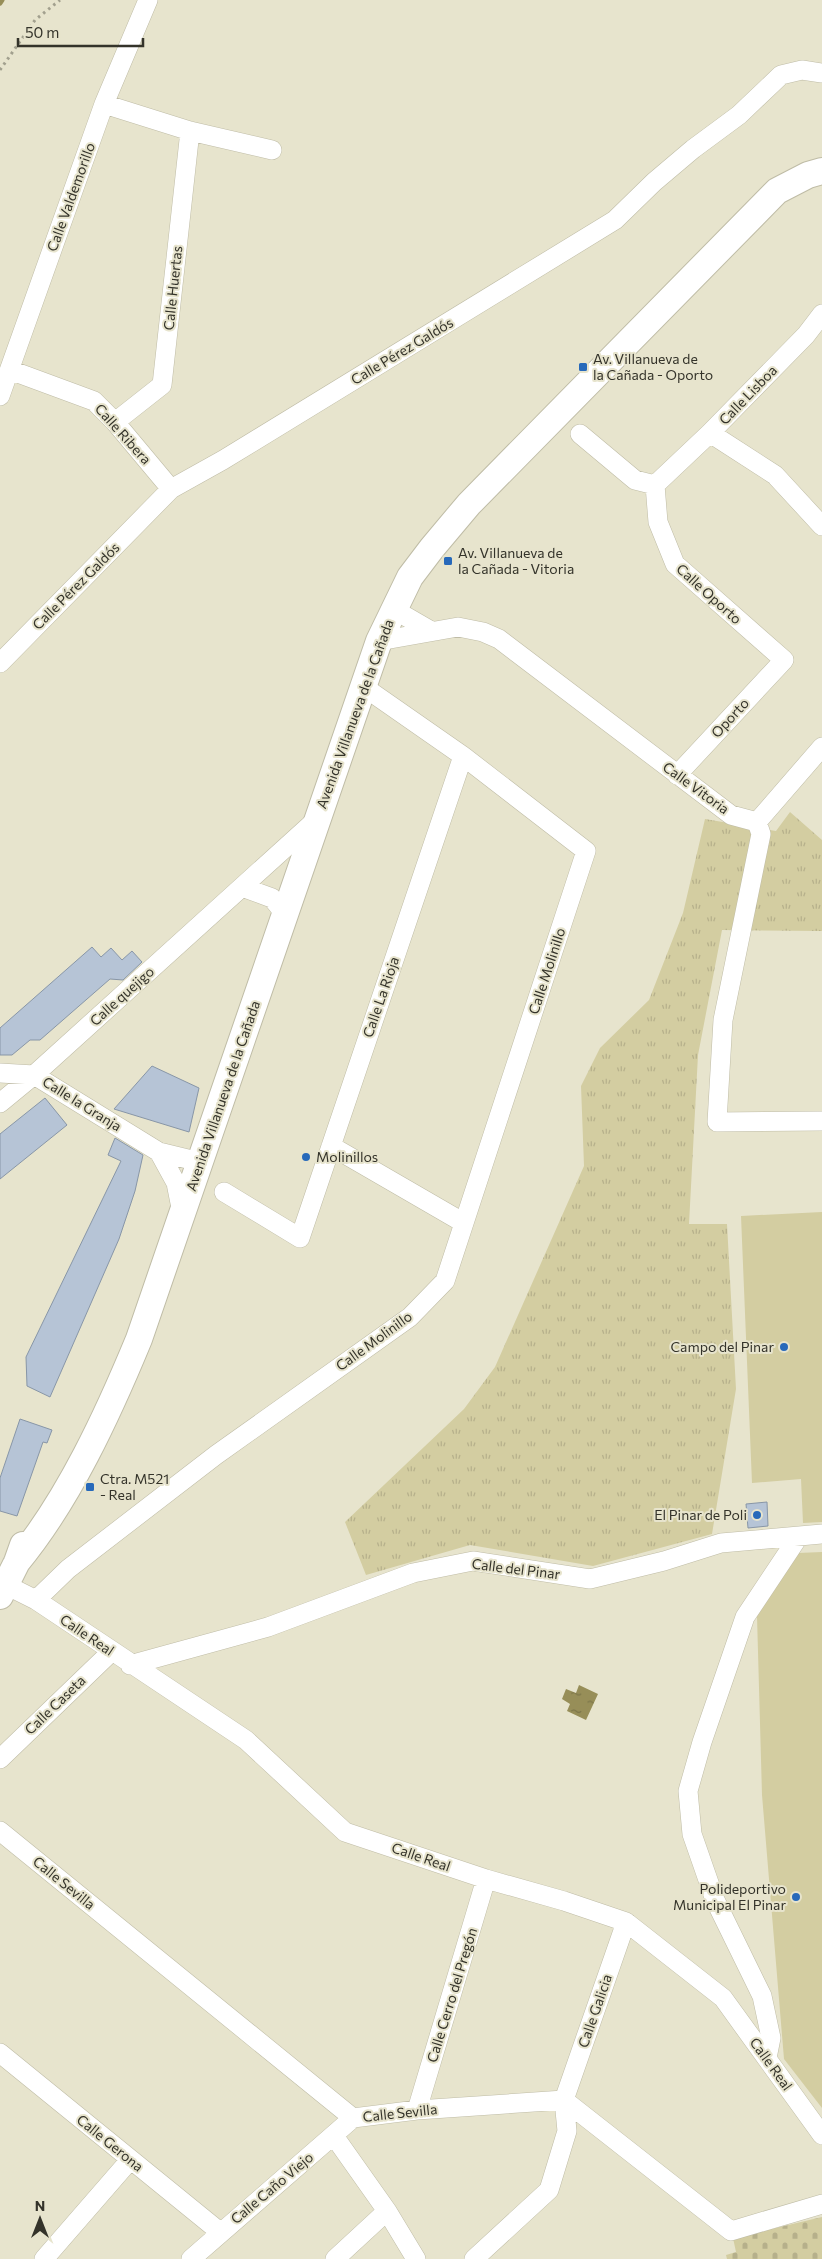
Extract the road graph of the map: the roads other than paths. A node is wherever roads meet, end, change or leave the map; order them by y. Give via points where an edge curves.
1 (148, 0) edge
2 (822, 73) edge
3 (104, 104) junction
4 (190, 131) junction
5 (272, 150) dead end
6 (822, 171) edge
7 (822, 314) edge
8 (10, 370) junction
9 (0, 396) edge
10 (115, 422) junction
11 (710, 433) junction
12 (580, 434) dead end
13 (655, 485) junction
14 (171, 489) junction
15 (822, 526) edge
16 (393, 609) junction
17 (431, 631) junction
18 (379, 641) junction
19 (784, 660) joint
20 (0, 663) edge
21 (364, 687) junction
22 (822, 748) edge
23 (463, 756) junction
24 (677, 776) junction
25 (318, 818) junction
26 (757, 822) junction
27 (242, 887) junction
28 (285, 914) junction
29 (0, 1073) edge
30 (34, 1075) junction
31 (0, 1103) edge
32 (822, 1121) edge
33 (330, 1146) junction
34 (159, 1152) junction
35 (200, 1162) junction
36 (224, 1192) dead end
37 (182, 1214) junction
38 (464, 1223) junction
39 (822, 1534) edge
40 (799, 1536) junction
41 (8, 1572) edge
42 (36, 1600) junction
43 (111, 1652) junction
44 (130, 1664) junction
45 (0, 1759) edge
46 (0, 1831) edge
47 (486, 1879) junction
48 (626, 1922) junction
49 (0, 2053) edge
50 (767, 2058) junction
51 (564, 2100) junction
52 (417, 2110) junction
53 (353, 2118) junction
54 (822, 2135) edge
55 (334, 2136) junction
56 (130, 2160) junction
57 (822, 2204) edge
58 (387, 2211) junction
59 (220, 2232) junction
60 (44, 2259) edge
61 (191, 2259) edge
62 (335, 2259) edge
63 (416, 2259) edge
64 (474, 2259) edge

1 - 3 street, Calle Valdemorillo
2 - 14 street, Calle Pérez Galdós via 802,70 781,75 739,114 654,182 615,220
3 - 4 street
3 - 8 street, Calle Valdemorillo
4 - 5 street
4 - 10 street, Calle Huertas via 162,385
6 - 16 main road, Avenida Villanueva de la Cañada via 777,191 469,504 416,570
7 - 11 street, Calle Lisboa via 806,335
8 - 9 street, Calle Valdemorillo
8 - 10 street, Calle Ribera via 94,401
10 - 14 street, Calle Ribera
11 - 13 street
11 - 15 street, Calle Lisboa via 775,475
12 - 13 street via 635,480
13 - 19 street, Calle Oporto via 658,522 675,564
14 - 20 street, Calle Pérez Galdós
16 - 17 street
16 - 18 main road, Avenida Villanueva de la Cañada
17 - 18 street, Calle Vitoria
17 - 24 street, Calle Vitoria via 458,627 499,638
18 - 21 main road, Avenida Villanueva de la Cañada
19 - 24 street, Oporto
21 - 23 street
21 - 25 main road, Avenida Villanueva de la Cañada
22 - 26 street
23 - 33 street, Calle La Rioja
23 - 38 street, Calle Molinillo via 586,851
24 - 26 street, Calle Vitoria via 731,815
25 - 27 street, Calle quejigo
25 - 28 main road, Avenida Villanueva de la Cañada
26 - 32 street via 761,834 723,1020 717,1122
27 - 28 street via 272,898
27 - 30 street, Calle quejigo
28 - 35 main road, Avenida Villanueva de la Cañada
29 - 30 street, Calle la Granja
30 - 31 street, Calle quejigo
30 - 34 street, Calle la Granja
33 - 36 street, Calle La Rioja via 300,1238
33 - 38 street
34 - 35 street, Calle la Granja
34 - 37 street via 176,1184
35 - 37 main road, Avenida Villanueva de la Cañada
37 - 41 main road, Avenida Villanueva de la Cañada via 155,1289
38 - 42 street, Calle Molinillo via 445,1280 410,1316 216,1455 68,1569
39 - 40 street, Calle del Pinar
40 - 44 street, Calle del Pinar via 721,1543 590,1580 473,1561 412,1573 268,1627
40 - 50 street via 746,1617 688,1791 692,1834 715,1900 762,1996 771,2038
41 - 42 street, Calle Real
42 - 43 street, Calle Real
43 - 44 street, Calle Real
43 - 45 street, Calle Caseta
44 - 47 street, Calle Real via 246,1740 345,1832
46 - 53 street, Calle Sevilla
47 - 48 street, Calle Real
47 - 52 street, Calle Cerro del Pregón
48 - 50 street, Calle Real via 724,1998
48 - 51 street, Calle Galicia
49 - 56 street, Calle Gerona
50 - 54 street, Calle Real
51 - 52 street, Calle Sevilla
51 - 57 street via 730,2231
51 - 64 street via 568,2131 549,2190
52 - 53 street, Calle Sevilla
53 - 55 street, Calle Caño Viejo
55 - 58 street
55 - 59 street, Calle Caño Viejo
56 - 59 street, Calle Gerona
56 - 60 street
58 - 62 street
58 - 63 street
59 - 61 street, Calle Caño Viejo

